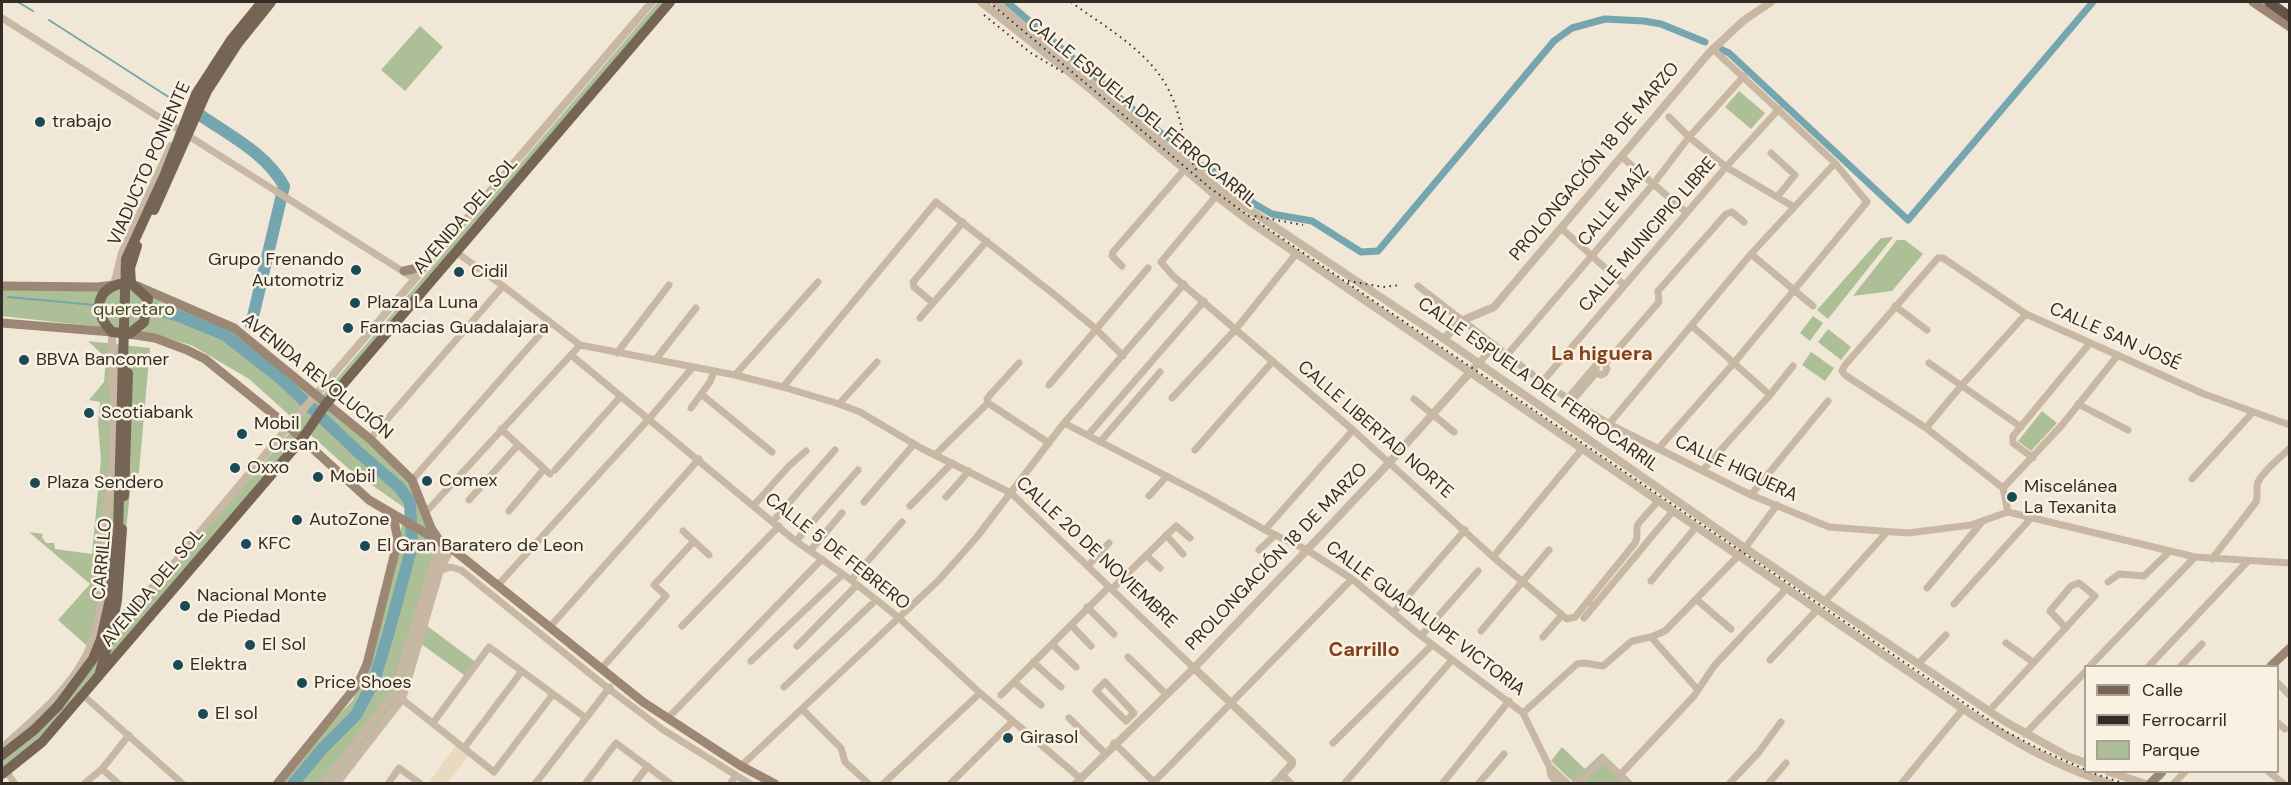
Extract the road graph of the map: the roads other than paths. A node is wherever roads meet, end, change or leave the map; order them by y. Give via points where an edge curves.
1 (257, 2) edge
2 (262, 2) edge
3 (271, 2) edge
4 (652, 2) edge
5 (670, 2) edge
6 (981, 2) edge
7 (994, 2) edge
8 (1771, 2) edge
9 (2253, 2) edge
10 (2269, 2) edge
11 (2289, 17) edge
12 (2, 18) edge
13 (2289, 27) edge
14 (1713, 49) junction
15 (1744, 76) junction
16 (1779, 109) junction
17 (1669, 117) dead end
18 (182, 130) junction
19 (1689, 137) junction
20 (1771, 153) dead end
21 (1622, 157) junction
22 (1835, 163) junction
23 (1726, 167) junction
24 (1184, 170) junction
25 (1654, 183) junction
26 (1216, 196) junction
27 (1778, 197) junction
28 (1794, 207) junction
29 (1687, 213) junction
30 (963, 222) junction
31 (1744, 222) dead end
32 (1561, 228) junction
33 (987, 241) junction
34 (456, 252) junction
35 (1296, 254) junction
36 (1751, 254) junction
37 (1592, 255) junction
38 (430, 262) junction
39 (1122, 266) dead end
40 (1148, 268) dead end
41 (404, 271) junction
42 (415, 279) junction
43 (818, 282) dead end
44 (131, 284) junction
45 (1184, 284) junction
46 (114, 285) junction
47 (669, 285) dead end
48 (1624, 285) junction
49 (2, 286) edge
50 (503, 286) junction
51 (1418, 286) dead end
52 (1792, 290) junction
53 (1204, 301) junction
54 (933, 303) junction
55 (1813, 306) dead end
56 (1895, 306) junction
57 (696, 308) dead end
58 (2026, 314) junction
59 (920, 318) dead end
60 (1461, 321) junction
61 (2, 323) edge
62 (550, 323) junction
63 (1692, 326) junction
64 (1096, 329) junction
65 (1236, 329) junction
66 (1927, 330) dead end
67 (112, 332) junction
68 (129, 334) junction
69 (1444, 339) junction
70 (2090, 343) junction
71 (580, 345) junction
72 (1495, 345) junction
73 (617, 353) junction
74 (572, 355) junction
75 (1507, 355) junction
76 (2118, 355) junction
77 (1123, 356) junction
78 (656, 359) junction
79 (1273, 361) junction
80 (877, 362) dead end
81 (1019, 363) dead end
82 (1929, 363) dead end
83 (1478, 364) junction
84 (1605, 364) junction
85 (1733, 364) junction
86 (1793, 366) dead end
87 (693, 368) junction
88 (1596, 369) junction
89 (714, 371) junction
90 (1160, 372) dead end
91 (1470, 372) junction
92 (735, 375) junction
93 (1542, 382) junction
94 (1049, 385) dead end
95 (1961, 386) junction
96 (783, 387) junction
97 (701, 394) junction
98 (317, 395) junction
99 (1770, 395) junction
100 (621, 396) junction
101 (1172, 398) dead end
102 (1414, 399) dead end
103 (1570, 400) junction
104 (1828, 401) dead end
105 (988, 403) junction
106 (326, 404) junction
107 (839, 404) junction
108 (2078, 404) junction
109 (691, 408) dead end
110 (2253, 412) junction
111 (1432, 414) junction
112 (648, 420) junction
113 (1064, 423) junction
114 (292, 424) junction
115 (1610, 424) junction
116 (1566, 425) junction
117 (2289, 426) edge
118 (2021, 427) junction
119 (1926, 428) junction
120 (501, 429) junction
121 (1353, 430) junction
122 (2128, 430) dead end
123 (1454, 432) dead end
124 (1560, 434) junction
125 (1088, 435) junction
126 (302, 439) junction
127 (370, 440) junction
128 (1100, 442) junction
129 (1049, 443) junction
130 (914, 444) junction
131 (518, 445) junction
132 (2289, 448) edge
133 (1582, 449) junction
134 (1658, 449) junction
135 (835, 450) dead end
136 (1195, 450) dead end
137 (806, 451) dead end
138 (772, 452) dead end
139 (936, 454) junction
140 (2032, 458) junction
141 (699, 459) junction
142 (952, 463) junction
143 (1389, 463) junction
144 (858, 470) dead end
145 (550, 471) junction
146 (969, 471) junction
147 (1702, 471) junction
148 (1167, 476) junction
149 (2192, 479) dead end
150 (412, 480) junction
151 (2003, 488) junction
152 (1011, 493) junction
153 (1149, 495) dead end
154 (1751, 495) junction
155 (946, 497) dead end
156 (469, 500) dead end
157 (1658, 501) junction
158 (864, 502) dead end
159 (754, 505) junction
160 (910, 506) dead end
161 (1777, 506) junction
162 (509, 511) dead end
163 (1674, 511) junction
164 (426, 512) junction
165 (2008, 512) junction
166 (842, 513) dead end
167 (394, 517) junction
168 (2031, 518) junction
169 (902, 522) dead end
170 (1982, 522) junction
171 (776, 524) junction
172 (1696, 526) junction
173 (1265, 530) junction
174 (1466, 530) junction
175 (683, 531) dead end
176 (1886, 533) junction
177 (1166, 535) junction
178 (1275, 535) junction
179 (1190, 538) dead end
180 (694, 541) junction
181 (796, 541) junction
182 (441, 542) junction
183 (1109, 543) dead end
184 (451, 548) junction
185 (1745, 548) junction
186 (1259, 550) dead end
187 (1307, 550) junction
188 (1549, 550) dead end
189 (810, 551) junction
190 (2169, 552) junction
191 (1183, 554) dead end
192 (709, 555) dead end
193 (1146, 555) junction
194 (1738, 555) junction
195 (1493, 557) junction
196 (2195, 557) junction
197 (822, 559) junction
198 (2212, 559) junction
199 (2247, 562) junction
200 (2289, 563) edge
201 (1088, 566) junction
202 (1160, 568) dead end
203 (440, 570) junction
204 (1478, 571) dead end
205 (842, 574) junction
206 (1352, 579) junction
207 (1651, 581) dead end
208 (854, 582) junction
209 (1523, 582) junction
210 (2108, 582) dead end
211 (497, 586) junction
212 (1110, 588) junction
213 (1787, 588) junction
214 (1927, 588) dead end
215 (876, 600) junction
216 (1697, 600) junction
217 (1825, 601) junction
218 (1591, 603) junction
219 (1954, 604) dead end
220 (1087, 607) junction
221 (1818, 609) junction
222 (1393, 613) junction
223 (1562, 615) junction
224 (898, 617) junction
225 (1584, 618) dead end
226 (1071, 625) junction
227 (682, 626) dead end
228 (549, 628) junction
229 (2066, 628) junction
230 (1731, 630) dead end
231 (1481, 631) dead end
232 (1114, 634) dead end
233 (1946, 635) dead end
234 (110, 636) junction
235 (1421, 636) junction
236 (1651, 637) junction
237 (1543, 638) dead end
238 (2006, 643) dead end
239 (1052, 644) junction
240 (2202, 644) dead end
241 (1432, 645) junction
242 (797, 646) dead end
243 (1091, 646) dead end
244 (2289, 648) edge
245 (1128, 657) dead end
246 (1452, 660) junction
247 (1770, 660) dead end
248 (751, 661) dead end
249 (1033, 662) junction
250 (2033, 662) junction
251 (1919, 663) junction
252 (2091, 665) edge
253 (2150, 665) edge
254 (2182, 665) edge
255 (2272, 665) edge
256 (1076, 667) dead end
257 (1194, 668) junction
258 (601, 669) junction
259 (522, 671) junction
260 (2084, 672) edge
261 (98, 677) junction
262 (615, 680) junction
263 (1014, 682) junction
264 (784, 687) dead end
265 (1061, 687) dead end
266 (609, 689) junction
267 (1698, 690) junction
268 (980, 693) junction
269 (1165, 693) junction
270 (553, 694) junction
271 (1001, 695) dead end
272 (84, 696) junction
273 (398, 696) junction
274 (1509, 700) junction
275 (1233, 703) junction
276 (1041, 705) dead end
277 (802, 709) junction
278 (1963, 710) junction
279 (1989, 711) junction
280 (1523, 713) junction
281 (586, 718) junction
282 (668, 718) junction
283 (1069, 718) dead end
284 (1013, 721) junction
285 (1132, 721) junction
286 (1781, 722) dead end
287 (433, 723) junction
288 (2279, 725) edge
289 (2284, 729) dead end
290 (2025, 734) junction
291 (129, 735) junction
292 (1114, 743) junction
293 (1333, 743) dead end
294 (2, 748) edge
295 (464, 748) junction
296 (1105, 753) junction
297 (2, 754) edge
298 (1504, 754) dead end
299 (1786, 763) dead end
300 (2084, 763) edge
301 (648, 766) junction
302 (102, 769) junction
303 (739, 770) junction
304 (4, 773) edge
305 (2116, 773) edge
306 (2160, 773) edge
307 (2272, 773) edge
308 (1282, 775) junction
309 (1620, 775) junction
310 (1077, 781) edge
311 (1557, 781) edge
312 (1155, 782) edge
313 (15, 783) edge
314 (84, 783) edge
315 (118, 783) edge
316 (183, 783) edge
317 (277, 783) edge
318 (324, 783) edge
319 (336, 783) edge
320 (388, 783) edge
321 (421, 783) edge
322 (536, 783) edge
323 (585, 783) edge
324 (634, 783) edge
325 (671, 783) edge
326 (730, 783) edge
327 (750, 783) edge
328 (775, 783) edge
329 (869, 783) edge
330 (883, 783) edge
331 (950, 783) edge
332 (1273, 783) edge
333 (1291, 783) edge
334 (1344, 783) edge
335 (1442, 783) edge
336 (1478, 783) edge
337 (1568, 783) edge
338 (1577, 783) edge
339 (1629, 783) edge
340 (1729, 783) edge
341 (1768, 783) edge
342 (1901, 783) edge
343 (2111, 783) edge
344 (2148, 783) edge
345 (2284, 783) edge

1 - 18 street, bridge via 215,57 191,97
2 - 297 main road, VIADUCTO PONIENTE, bridge via 196,93 126,259 118,530 101,639 93,659 58,705 34,730
3 - 18 main road via 238,43
4 - 38 street, AVENIDA DEL SOL
5 - 34 main road, AVENIDA DEL SOL
6 - 24 street, CALLE ESPUELA DEL FERROCARRIL
7 - 69 street, CALLE ESPUELA DEL FERROCARRIL via 1221,191
8 - 14 street, PROLONGACIÓN 18 DE MARZO
9 - 13 main road
10 - 11 highway
12 - 18 street
14 - 15 street
14 - 21 street, PROLONGACIÓN 18 DE MARZO
15 - 16 street
15 - 19 street, CALLE MAÍZ
16 - 22 street
16 - 23 street, CALLE MUNICIPIO LIBRE
17 - 19 street
18 - 41 street
18 - 44 main road via 132,258
18 - 46 street via 122,254
19 - 23 street
19 - 25 street, CALLE MAÍZ
20 - 27 street via 1795,175
21 - 25 street
21 - 32 street, PROLONGACIÓN 18 DE MARZO
22 - 28 street
22 - 52 street via 1867,202
23 - 27 street
23 - 29 street, CALLE MUNICIPIO LIBRE
24 - 26 street, CALLE ESPUELA DEL FERROCARRIL
24 - 39 street via 1113,252 1112,256
25 - 29 street
25 - 37 street, CALLE MAÍZ
26 - 35 street, CALLE ESPUELA DEL FERROCARRIL
26 - 45 street, CALLE LIBERTAD NORTE via 1161,262
27 - 28 street
28 - 36 street
29 - 48 street, CALLE MUNICIPIO LIBRE
30 - 33 street
30 - 54 street via 913,282
30 - 96 street via 936,202
31 - 84 street via 1732,212 1726,214 1658,291 1659,302
32 - 37 street
32 - 60 street, PROLONGACIÓN 18 DE MARZO via 1494,307
33 - 54 street
33 - 64 street
34 - 50 street
34 - 106 main road, AVENIDA DEL SOL
35 - 65 street
35 - 91 street, CALLE ESPUELA DEL FERROCARRIL
36 - 52 street
36 - 63 street
37 - 48 street
37 - 75 street, CALLE MAÍZ
38 - 41 main road
38 - 42 street, AVENIDA DEL SOL
40 - 64 street
41 - 42 street
42 - 98 street, AVENIDA DEL SOL
43 - 92 street
44 - 46 main road
44 - 68 main road via 148,299 144,322
44 - 98 main road, AVENIDA REVOLUCIÓN via 234,328
45 - 53 street, CALLE LIBERTAD NORTE
45 - 77 street
46 - 49 main road
46 - 67 main road via 103,292 99,304 103,322
47 - 73 street
48 - 93 street, CALLE MUNICIPIO LIBRE
50 - 62 street
50 - 127 street
51 - 60 street, CALLE HIGUERA
52 - 55 street
52 - 85 street
53 - 65 street, CALLE LIBERTAD NORTE
53 - 125 street
54 - 59 street
56 - 58 street, CALLE SAN JOSÉ via 1938,258 1943,258
56 - 66 street
56 - 119 street via 1842,371
57 - 78 street
58 - 70 street, CALLE SAN JOSÉ
58 - 95 street
60 - 69 street, PROLONGACIÓN 18 DE MARZO
60 - 72 street, CALLE HIGUERA
61 - 67 main road
62 - 71 street
62 - 150 street
63 - 85 street
63 - 115 street
64 - 77 street
64 - 94 street
65 - 79 street, CALLE LIBERTAD NORTE
65 - 101 street
67 - 68 main road
67 - 294 street, AVENIDA DEL SOL via 113,459 103,589 88,652 55,697
68 - 114 main road via 155,338 187,350
68 - 234 main road, CARRILLO via 122,556
69 - 83 street, CALLE ESPUELA DEL FERROCARRIL
70 - 76 street, CALLE SAN JOSÉ
70 - 118 street
71 - 73 street, CALLE 20 DE NOVIEMBRE
71 - 74 street
72 - 75 street, CALLE HIGUERA
72 - 83 street, PROLONGACIÓN 18 DE MARZO
73 - 78 street, CALLE 20 DE NOVIEMBRE
74 - 100 street, CALLE 5 DE FEBRERO
74 - 120 street
75 - 93 street, CALLE HIGUERA
76 - 108 street
76 - 110 street, CALLE SAN JOSÉ
77 - 113 street
78 - 87 street, CALLE 20 DE NOVIEMBRE
79 - 121 street, CALLE LIBERTAD NORTE
79 - 136 street
80 - 107 street
81 - 105 street via 990,395
82 - 95 street
83 - 91 street, PROLONGACIÓN 18 DE MARZO
83 - 116 street, CALLE ESPUELA DEL FERROCARRIL
84 - 88 street via 1600,363
84 - 88 street via 1605,373 1601,375
85 - 99 street
85 - 134 street
86 - 99 street
87 - 89 street, CALLE 20 DE NOVIEMBRE
87 - 112 street
88 - 103 street
89 - 92 street, CALLE 20 DE NOVIEMBRE
89 - 97 street
90 - 128 street
91 - 111 street, PROLONGACIÓN 18 DE MARZO
91 - 124 street, CALLE ESPUELA DEL FERROCARRIL
92 - 96 street, CALLE 20 DE NOVIEMBRE
93 - 103 street, CALLE HIGUERA
95 - 118 street
95 - 119 street
96 - 107 street, CALLE 20 DE NOVIEMBRE
97 - 109 street
97 - 138 street
98 - 106 main road, AVENIDA REVOLUCIÓN
98 - 114 street, AVENIDA DEL SOL
99 - 147 street
100 - 112 street, CALLE 5 DE FEBRERO
100 - 145 street
102 - 111 street
103 - 115 street, CALLE HIGUERA
104 - 154 street
105 - 129 street
105 - 139 street
106 - 126 main road, AVENIDA DEL SOL
106 - 127 main road, AVENIDA REVOLUCIÓN
107 - 130 street, CALLE 20 DE NOVIEMBRE
108 - 122 street
108 - 140 street
110 - 117 street, CALLE SAN JOSÉ
110 - 149 street
111 - 123 street
111 - 143 street, PROLONGACIÓN 18 DE MARZO
112 - 141 street, CALLE 5 DE FEBRERO
112 - 211 street
113 - 125 street, CALLE GUADALUPE VICTORIA
113 - 129 street
114 - 126 main road
114 - 234 street, AVENIDA DEL SOL
115 - 134 street, CALLE HIGUERA
116 - 124 street
116 - 185 street, CALLE ESPUELA DEL FERROCARRIL
118 - 140 street via 2011,440
119 - 151 street
120 - 131 street
120 - 164 street
121 - 143 street, CALLE LIBERTAD NORTE
121 - 173 street
124 - 133 street, CALLE ESPUELA DEL FERROCARRIL
125 - 128 street, CALLE GUADALUPE VICTORIA
126 - 167 main road via 354,488
126 - 261 main road, AVENIDA DEL SOL
127 - 150 main road, AVENIDA REVOLUCIÓN
128 - 148 street, CALLE GUADALUPE VICTORIA
129 - 152 street
130 - 139 street, CALLE 20 DE NOVIEMBRE
130 - 158 street
131 - 145 street
131 - 156 street
132 - 198 street via 2261,478 2256,502
133 - 157 street, CALLE ESPUELA DEL FERROCARRIL
133 - 195 street, CALLE ESPUELA DEL FERROCARRIL
134 - 147 street, CALLE HIGUERA
135 - 171 street
137 - 159 street
139 - 142 street, CALLE 20 DE NOVIEMBRE
140 - 151 street
141 - 159 street, CALLE 5 DE FEBRERO
141 - 228 street
142 - 146 street, CALLE 20 DE NOVIEMBRE
142 - 160 street
143 - 174 street, CALLE LIBERTAD NORTE
143 - 187 street, PROLONGACIÓN 18 DE MARZO
144 - 181 street
145 - 162 street
146 - 152 street, CALLE 20 DE NOVIEMBRE
146 - 155 street
147 - 154 street, CALLE HIGUERA
148 - 153 street
148 - 173 street, CALLE GUADALUPE VICTORIA
150 - 164 main road, AVENIDA REVOLUCIÓN
151 - 165 street
152 - 201 street, CALLE 20 DE NOVIEMBRE
152 - 224 street via 939,580
154 - 161 street, CALLE HIGUERA
157 - 163 street, CALLE ESPUELA DEL FERROCARRIL
157 - 218 street via 1638,525 1635,543
159 - 171 street, CALLE 5 DE FEBRERO
161 - 176 street, CALLE HIGUERA via 1829,527
161 - 185 street
163 - 172 street, CALLE ESPUELA DEL FERROCARRIL
163 - 218 street
164 - 182 main road, AVENIDA REVOLUCIÓN
165 - 168 street
165 - 170 street, CALLE HIGUERA
166 - 189 street
167 - 182 main road
167 - 317 main road via 398,540 367,664 358,684
168 - 190 street
168 - 219 street
169 - 208 street
170 - 176 street, CALLE HIGUERA
170 - 214 street
171 - 181 street, CALLE 5 DE FEBRERO
171 - 227 street
172 - 194 street, CALLE ESPUELA DEL FERROCARRIL
172 - 207 street
173 - 178 street, CALLE GUADALUPE VICTORIA
174 - 195 street, CALLE LIBERTAD NORTE
174 - 222 street
175 - 180 street
176 - 217 street
177 - 179 street via 1176,526
177 - 191 street
177 - 193 street
178 - 186 street
178 - 187 street, CALLE GUADALUPE VICTORIA
180 - 192 street
180 - 258 street via 654,585 666,596
181 - 189 street, CALLE 5 DE FEBRERO
182 - 184 main road
182 - 273 street
183 - 201 street
184 - 203 street
184 - 211 main road
185 - 194 street
185 - 217 street, CALLE ESPUELA DEL FERROCARRIL
187 - 206 street, CALLE GUADALUPE VICTORIA
187 - 257 street, PROLONGACIÓN 18 DE MARZO
188 - 209 street
189 - 197 street, CALLE 5 DE FEBRERO
190 - 196 street
190 - 210 street via 2144,576 2119,574
193 - 202 street
193 - 212 street
194 - 213 street, CALLE ESPUELA DEL FERROCARRIL
194 - 216 street
195 - 209 street, CALLE LIBERTAD NORTE
196 - 198 street
196 - 252 street
197 - 205 street, CALLE 5 DE FEBRERO
197 - 282 street
198 - 199 street
199 - 200 street
199 - 253 street
201 - 212 street, CALLE 20 DE NOVIEMBRE
203 - 266 street via 461,570
203 - 273 street
204 - 235 street
205 - 208 street, CALLE 5 DE FEBRERO
205 - 248 street
206 - 222 street, CALLE GUADALUPE VICTORIA
206 - 275 street
208 - 215 street, CALLE 5 DE FEBRERO
208 - 242 street
209 - 223 street, CALLE LIBERTAD NORTE
209 - 231 street
211 - 228 main road
212 - 220 street
212 - 257 street, CALLE 20 DE NOVIEMBRE
213 - 221 street, CALLE ESPUELA DEL FERROCARRIL
213 - 267 street via 1714,666
215 - 224 street, CALLE 5 DE FEBRERO
215 - 264 street
216 - 230 street
216 - 236 street via 1665,631
217 - 251 street, CALLE ESPUELA DEL FERROCARRIL
218 - 223 street, CALLE LIBERTAD NORTE via 1575,617
218 - 225 street
220 - 226 street
220 - 232 street
221 - 247 street
221 - 278 street, CALLE ESPUELA DEL FERROCARRIL
222 - 235 street, CALLE GUADALUPE VICTORIA
223 - 237 street
224 - 268 street, CALLE 5 DE FEBRERO
224 - 277 street
226 - 239 street
226 - 243 street
228 - 258 main road
229 - 229 street via 2050,611 2071,585 2079,583 2096,596
229 - 250 street
233 - 251 street
234 - 261 main road, CARRILLO
235 - 241 street, CALLE GUADALUPE VICTORIA
236 - 267 street
236 - 280 street via 1632,641 1603,666 1577,664
238 - 250 street
239 - 249 street
239 - 256 street
240 - 254 street
241 - 246 street, CALLE GUADALUPE VICTORIA
241 - 293 street
244 - 255 main road
245 - 269 street
246 - 274 street, CALLE GUADALUPE VICTORIA
246 - 334 street
249 - 263 street
249 - 265 street
250 - 279 street
251 - 279 street, CALLE ESPUELA DEL FERROCARRIL
257 - 269 street, PROLONGACIÓN 18 DE MARZO
257 - 275 street, CALLE 20 DE NOVIEMBRE
258 - 262 main road
259 - 270 street
259 - 287 street via 489,646
259 - 295 street
260 - 290 street
261 - 272 main road, AVENIDA DEL SOL
262 - 266 street
262 - 282 main road
263 - 271 street
263 - 276 street
266 - 281 street
266 - 303 street via 684,744
267 - 309 street
268 - 284 street, CALLE 5 DE FEBRERO
268 - 330 street
269 - 285 street, PROLONGACIÓN 18 DE MARZO
270 - 281 street
270 - 295 street via 494,772
272 - 291 street
272 - 304 main road, AVENIDA DEL SOL via 42,742
273 - 287 street
273 - 318 street
273 - 319 street
274 - 280 street, CALLE GUADALUPE VICTORIA
274 - 335 street
275 - 308 street, CALLE 20 DE NOVIEMBRE via 1293,762
275 - 312 street
277 - 303 street
277 - 329 street via 841,748 845,762
278 - 342 street
278 - 343 street, CALLE ESPUELA DEL FERROCARRIL via 2060,766
279 - 290 street, CALLE ESPUELA DEL FERROCARRIL
280 - 311 street, CALLE GUADALUPE VICTORIA
281 - 322 street
282 - 303 main road
283 - 296 street
284 - 310 street, CALLE 5 DE FEBRERO
284 - 331 street
285 - 285 street via 1134,713 1105,682 1096,691 1126,721
285 - 292 street, PROLONGACIÓN 18 DE MARZO
286 - 340 street
287 - 295 street
288 - 289 street
290 - 300 street, CALLE ESPUELA DEL FERROCARRIL
291 - 302 street
291 - 316 street
292 - 296 street, PROLONGACIÓN 18 DE MARZO
292 - 312 street
296 - 310 street, PROLONGACIÓN 18 DE MARZO
298 - 336 street
299 - 341 street
301 - 323 street via 616,743
301 - 324 street
301 - 325 street
302 - 314 street
302 - 315 street
303 - 326 street
303 - 327 street
303 - 328 main road
304 - 313 street
305 - 344 street
306 - 344 main road
307 - 345 street
308 - 332 street
308 - 333 street
309 - 338 street via 1603,759
309 - 339 street
311 - 337 street, CALLE GUADALUPE VICTORIA
320 - 321 street via 399,768

